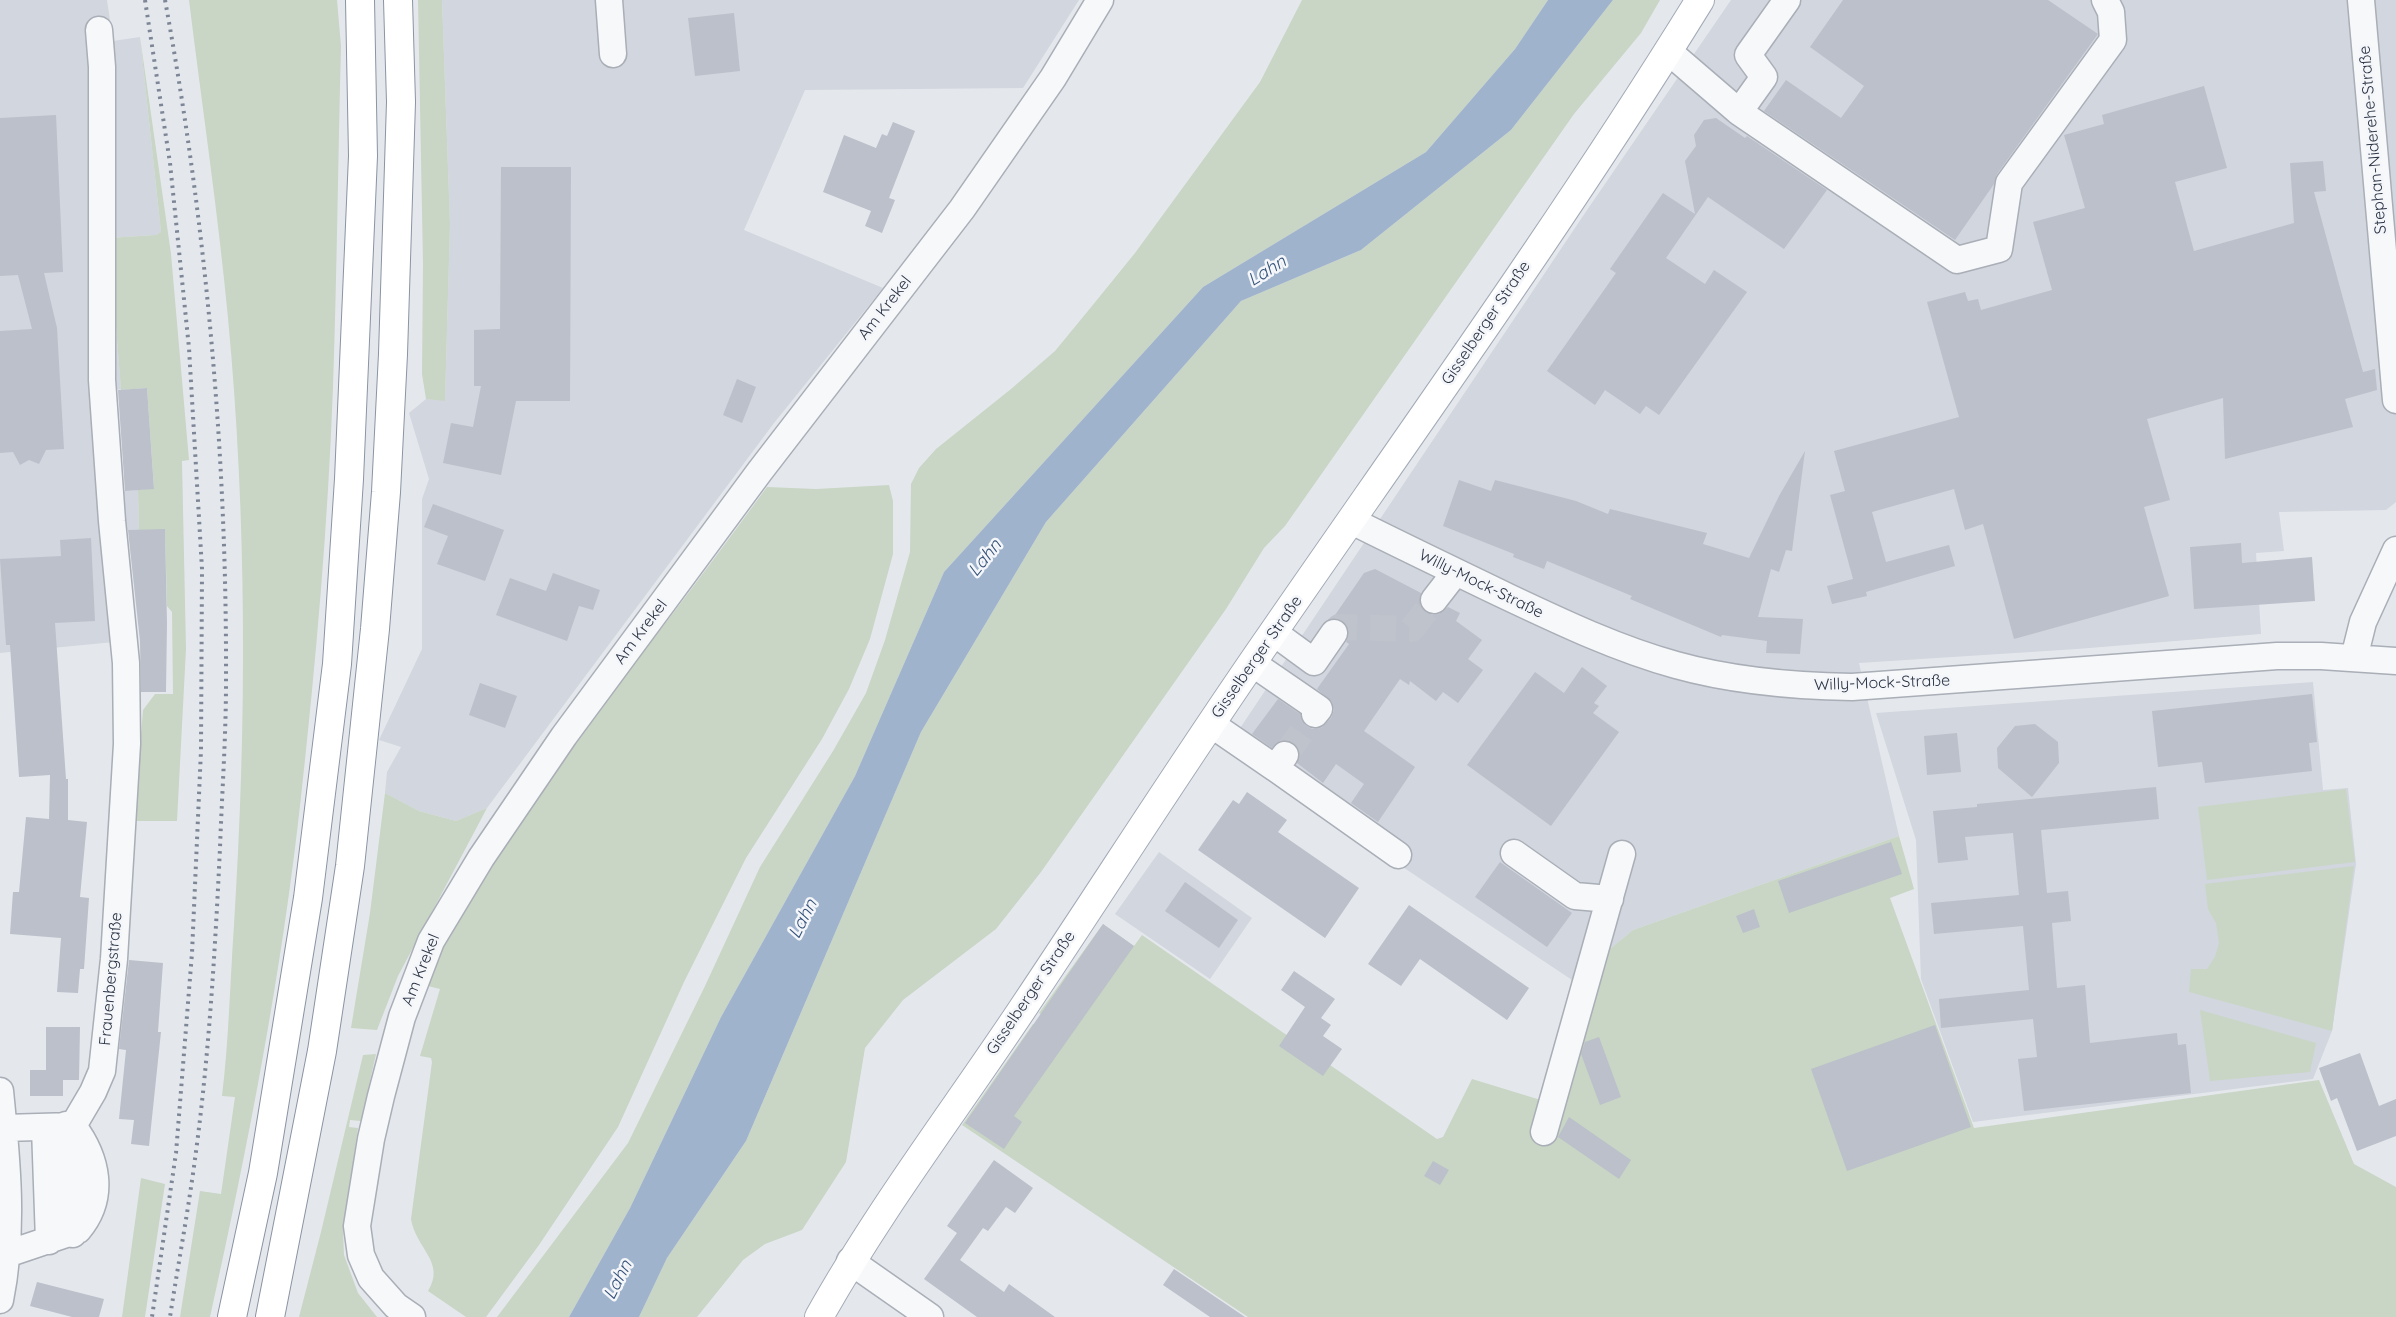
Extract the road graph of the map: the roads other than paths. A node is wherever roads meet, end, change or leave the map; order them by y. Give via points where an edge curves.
1 (360, 0) edge
2 (398, 0) edge
3 (608, 0) edge
4 (1100, 0) edge
5 (1700, 0) edge
6 (1787, 0) edge
7 (2105, 0) edge
8 (2361, 0) edge
9 (100, 30) dead end
10 (1668, 51) junction
11 (613, 54) dead end
12 (1739, 112) junction
13 (2391, 293) edge
14 (2396, 400) edge
15 (1352, 521) junction
16 (2396, 550) edge
17 (1455, 573) junction
18 (1434, 600) tunnel mouth
19 (1273, 632) junction
20 (1334, 633) tunnel mouth
21 (2354, 658) junction
22 (2396, 661) edge
23 (1252, 663) junction
24 (1315, 714) dead end
25 (1211, 724) junction
26 (1514, 853) dead end
27 (1622, 854) dead end
28 (1398, 856) dead end
29 (1610, 899) junction
30 (0, 1091) edge
31 (4, 1128) junction
32 (66, 1130) junction
33 (1544, 1132) dead end
34 (4, 1201) edge
35 (61, 1237) junction
36 (7, 1254) junction
37 (850, 1260) junction
38 (0, 1300) edge
39 (408, 1314) edge
40 (232, 1317) edge
41 (270, 1317) edge
42 (818, 1317) edge
43 (930, 1317) edge

1 - 40 main road via 363,156 337,664 308,898 263,1173
2 - 41 main road via 401,102 393,344 375,629 350,866 337,954 305,1145
3 - 11 street
4 - 39 street, Am Krekel via 1053,78 962,209 760,472 564,736 472,873 431,941 402,1017 386,1078 371,1138 357,1226 361,1255 371,1278
5 - 10 main road, Gisselberger Straße
6 - 12 street via 1748,56 1764,77
7 - 12 street via 2111,12 2113,40 2009,182 1999,249 1957,260
8 - 13 street, Stephan-Niderehe-Straße
9 - 32 street, Frauenbergstraße via 102,380 126,663 127,744 114,959 102,1071 94,1092
10 - 12 street
10 - 15 main road, Gisselberger Straße
13 - 14 street, Stephan-Niderehe-Straße
15 - 17 street, Willy-Mock-Straße
15 - 19 main road, Gisselberger Straße
16 - 21 street via 2363,622
17 - 18 street
17 - 21 street, Willy-Mock-Straße via 1626,649 1678,666 1807,686 1852,687 2277,656
19 - 20 street via 1314,662
19 - 23 main road, Gisselberger Straße
21 - 22 street, Willy-Mock-Straße
23 - 24 street via 1319,709
23 - 25 main road, Gisselberger Straße
25 - 28 street via 1280,761
25 - 37 main road, Gisselberger Straße via 1024,1007
26 - 29 street via 1575,896
27 - 29 street
29 - 33 street
30 - 31 street
31 - 32 street
31 - 34 street
32 - 35 street
32 - 35 street via 90,1153 96,1184 86,1219
34 - 36 street
35 - 36 street
36 - 38 street
37 - 42 main road, Gisselberger Straße
37 - 43 street

